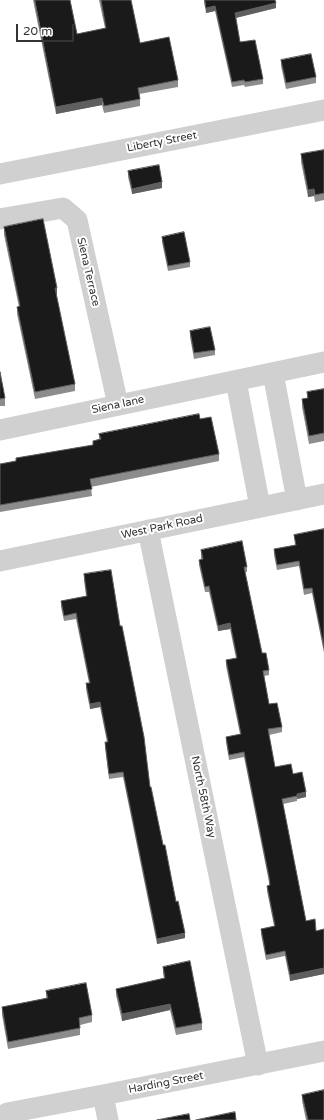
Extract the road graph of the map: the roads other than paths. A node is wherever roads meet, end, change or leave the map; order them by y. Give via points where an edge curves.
1 (324, 110) edge
2 (0, 174) edge
3 (0, 219) edge
4 (324, 362) edge
5 (273, 373) junction
6 (236, 381) junction
7 (118, 405) junction
8 (0, 430) edge
9 (324, 494) edge
10 (297, 500) junction
11 (260, 507) junction
12 (148, 530) junction
13 (0, 561) edge
14 (324, 1051) edge
15 (258, 1064) junction
16 (103, 1095) junction
17 (7, 1113) dead end
18 (108, 1120) edge

1 - 2 street, Liberty Street
3 - 7 street, Siena Terrace via 63,208 77,220
4 - 5 street, Siena lane
5 - 6 street, Siena lane
5 - 10 street
6 - 7 street, Siena lane
6 - 11 street
7 - 8 street, Siena lane
9 - 10 street, West Park Road
10 - 11 street, West Park Road
11 - 12 street, West Park Road
12 - 13 street, West Park Road
12 - 15 street, North 58th Way
14 - 15 street, Harding Street
15 - 16 street, Harding Street
16 - 17 street, Harding Street
16 - 18 street

